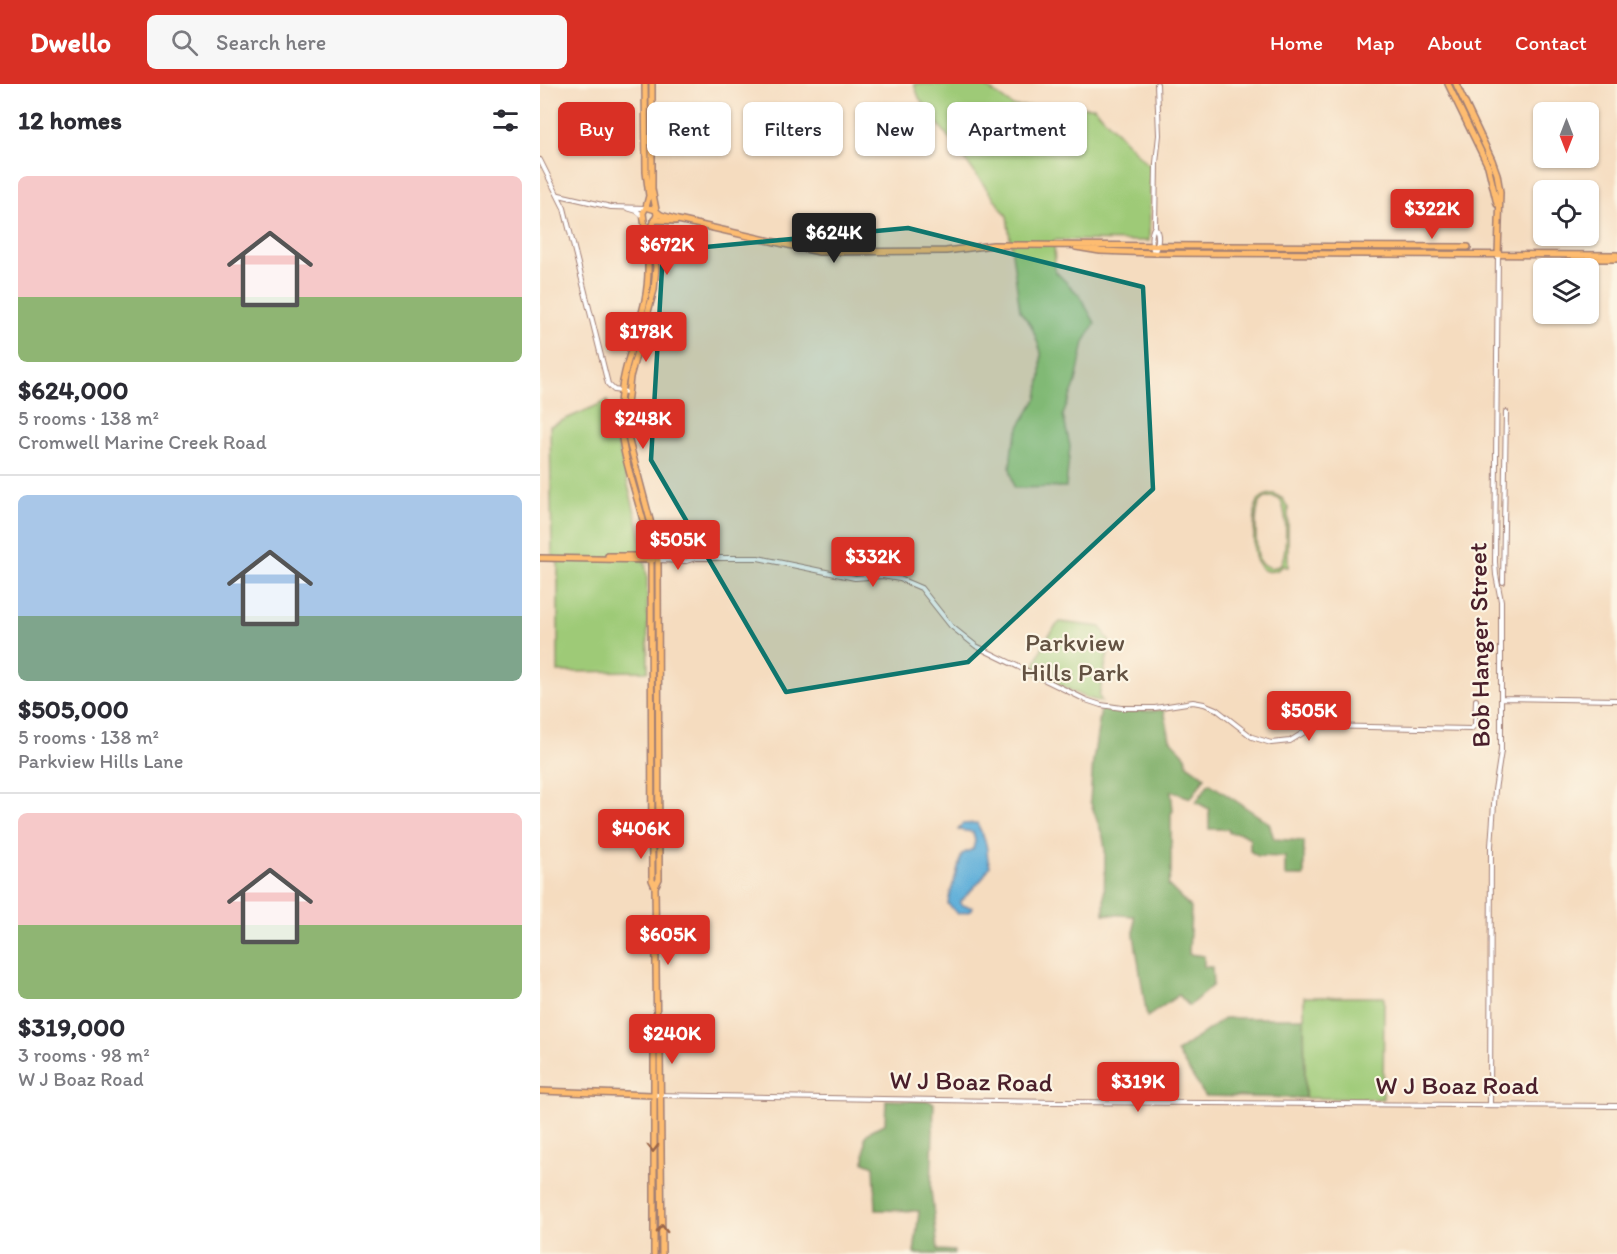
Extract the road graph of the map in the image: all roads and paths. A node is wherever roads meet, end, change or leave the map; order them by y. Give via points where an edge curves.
1 (645, 84) edge
2 (652, 84) edge
3 (1157, 84) edge
4 (1448, 84) edge
5 (1456, 84) edge
6 (540, 160) edge
7 (559, 195) junction
8 (627, 208) junction
9 (646, 208) junction
10 (656, 211) junction
11 (1499, 212) junction
12 (643, 217) junction
13 (653, 220) junction
14 (678, 220) junction
15 (1063, 245) junction
16 (1155, 246) junction
17 (1468, 247) dead end
18 (1413, 248) junction
19 (1221, 250) junction
20 (1323, 251) junction
21 (1154, 253) junction
22 (1446, 255) junction
23 (1498, 255) junction
24 (1617, 257) edge
25 (648, 300) junction
26 (624, 392) junction
27 (1506, 412) dead end
28 (640, 483) junction
29 (633, 485) junction
30 (648, 541) junction
31 (636, 555) junction
32 (540, 558) edge
33 (584, 558) junction
34 (654, 558) junction
35 (1503, 582) dead end
36 (1502, 698) junction
37 (1476, 700) dead end
38 (1617, 700) edge
39 (540, 1091) edge
40 (657, 1096) junction
41 (1490, 1105) junction
42 (1617, 1106) edge
43 (654, 1254) edge
44 (662, 1254) edge

1 - 9 main road via 649,196
2 - 10 main road via 652,189
3 - 16 street
4 - 11 main road via 1488,166
5 - 11 main road via 1492,160 1500,192
6 - 7 street
7 - 8 street
7 - 26 street via 608,384
8 - 9 street
8 - 12 street
9 - 10 main road
9 - 12 main road
10 - 13 main road
10 - 14 main road
11 - 23 main road
12 - 13 main road
12 - 25 main road
13 - 14 main road
13 - 25 main road via 656,267
14 - 15 main road via 819,252
15 - 16 main road
15 - 21 main road via 1100,252
16 - 19 main road
16 - 21 street
17 - 18 main road
18 - 20 main road
18 - 22 main road
19 - 20 main road
19 - 21 main road
20 - 22 main road
22 - 23 main road
23 - 24 main road via 1511,259
23 - 36 street, Bob Hanger Street via 1495,562 1502,601
25 - 26 main road
26 - 28 main road via 629,441
26 - 29 main road via 620,430
27 - 35 street, Bob Hanger Street
28 - 29 main road
28 - 34 main road
29 - 30 main road
30 - 31 main road via 645,550
30 - 34 main road
31 - 33 main road
31 - 34 main road
32 - 33 main road
33 - 34 main road
34 - 37 street via 758,558 855,578 900,579 921,588 966,639 1086,700 1119,708 1204,704 1264,742 1290,741 1318,726 1471,729 1475,725
34 - 40 main road via 659,879 654,1048
36 - 38 street
36 - 41 street, Bob Hanger Street via 1502,751 1491,846
39 - 40 main road, W J Boaz Road
40 - 41 street, W J Boaz Road
40 -> 43 main road
44 -> 40 main road
41 - 42 street, W J Boaz Road

